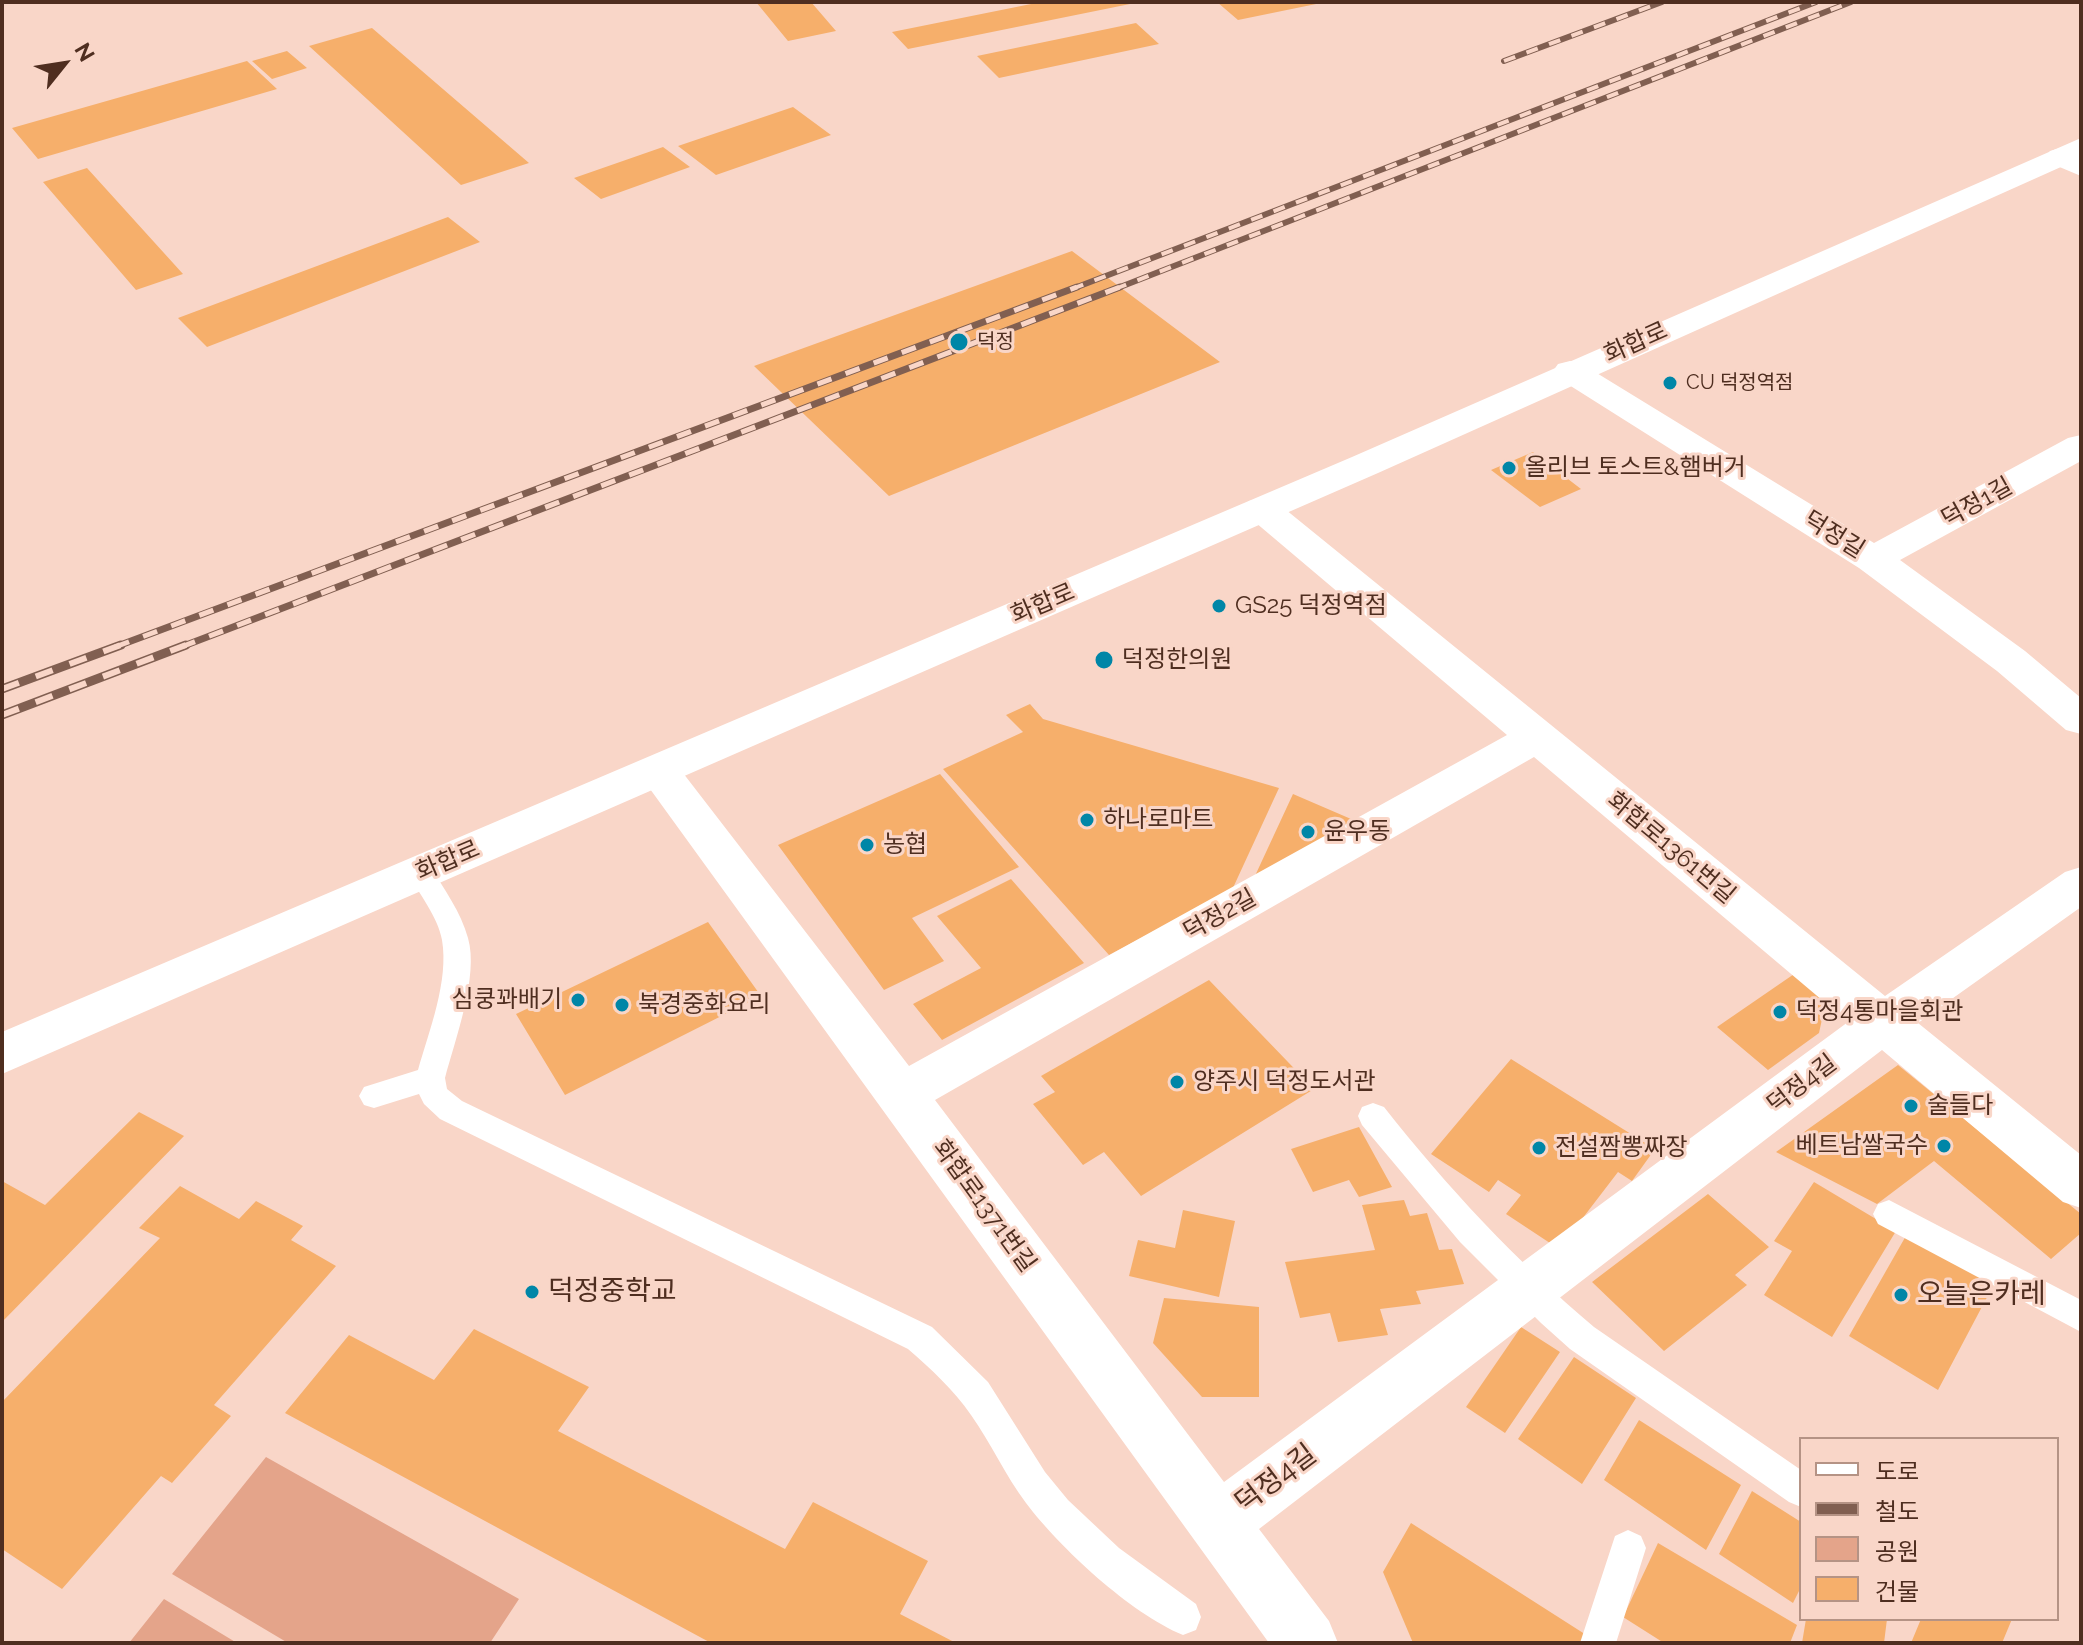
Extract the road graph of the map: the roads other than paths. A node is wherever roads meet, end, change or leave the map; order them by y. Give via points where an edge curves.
1 (2074, 157) edge
2 (1570, 371) junction
3 (2081, 446) edge
4 (1262, 509) junction
5 (1873, 559) junction
6 (2081, 720) edge
7 (1537, 737) junction
8 (658, 771) junction
9 (421, 873) junction
10 (2081, 884) edge
11 (1882, 1023) junction
12 (2, 1054) edge
13 (430, 1078) junction
14 (902, 1094) junction
15 (374, 1096) dead end
16 (1373, 1116) dead end
17 (2081, 1186) edge
18 (1889, 1214) dead end
19 (1528, 1290) junction
20 (2081, 1317) edge
21 (1799, 1489) edge
22 (1217, 1524) junction
23 (1628, 1548) dead end
24 (1183, 1617) dead end
25 (1307, 1643) edge
26 (1598, 1643) edge

1 - 2 street, 화합로
2 - 4 street, 화합로
2 - 5 street, 덕정길
3 - 5 street, 덕정1길
4 - 7 street, 화합로1361번길
4 - 8 street, 화합로
5 - 6 street, 덕정길
7 - 11 street, 화합로1361번길
7 - 14 street, 덕정2길
8 - 9 street, 화합로
8 - 14 street, 화합로1371번길
9 - 12 street, 화합로
9 - 13 lane via 456,942 453,998
10 - 11 street, 덕정4길
11 - 17 street, 화합로1361번길
11 - 19 street, 덕정4길
13 - 15 lane
13 - 24 lane via 434,1095 451,1110 920,1338 953,1366 1067,1526 1110,1567
14 - 22 street, 화합로1371번길
16 - 19 lane via 1447,1208
18 - 20 lane
19 - 21 lane via 1582,1338
19 - 22 street, 덕정4길
22 - 25 street, 화합로1371번길
23 - 26 lane

